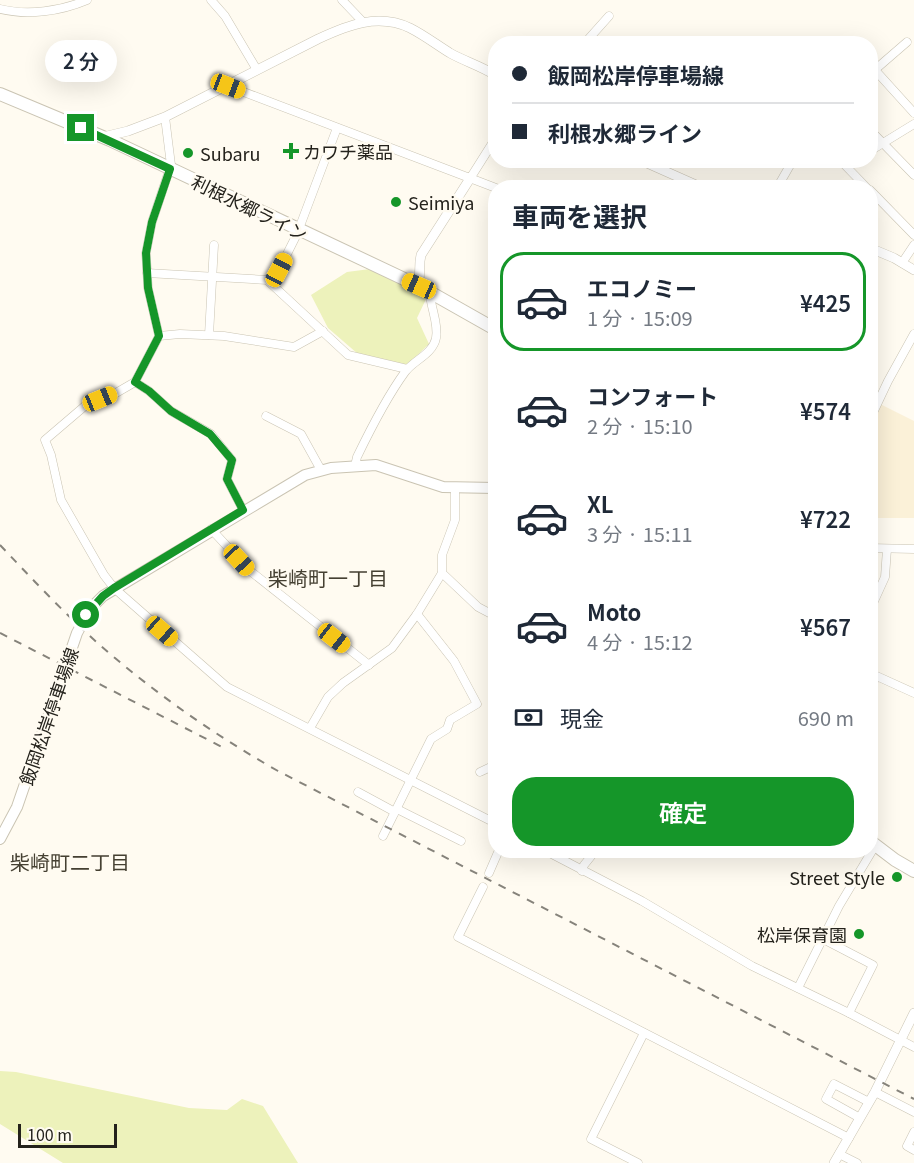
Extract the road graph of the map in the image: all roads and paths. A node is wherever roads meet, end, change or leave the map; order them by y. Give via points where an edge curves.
1 (87, 0) edge
2 (211, 0) edge
3 (342, 0) edge
4 (0, 9) edge
5 (609, 16) dead end
6 (363, 22) junction
7 (591, 36) edge
8 (907, 42) dead end
9 (878, 67) edge
10 (257, 70) junction
11 (488, 72) edge
12 (878, 78) edge
13 (228, 86) junction
14 (0, 94) edge
15 (914, 113) edge
16 (165, 117) junction
17 (914, 124) edge
18 (337, 128) junction
19 (103, 137) junction
20 (878, 138) edge
21 (883, 143) junction
22 (878, 146) edge
23 (488, 151) edge
24 (658, 168) edge
25 (848, 168) edge
26 (170, 169) junction
27 (914, 175) edge
28 (471, 177) junction
29 (685, 180) edge
30 (860, 180) edge
31 (488, 184) edge
32 (878, 198) edge
33 (298, 230) junction
34 (914, 235) edge
35 (214, 245) dead end
36 (914, 245) edge
37 (878, 252) edge
38 (902, 263) junction
39 (914, 270) edge
40 (147, 273) junction
41 (212, 277) junction
42 (267, 280) junction
43 (424, 289) junction
44 (488, 325) edge
45 (323, 331) junction
46 (914, 334) edge
47 (209, 335) junction
48 (159, 336) junction
49 (407, 369) junction
50 (135, 382) junction
51 (878, 402) edge
52 (266, 416) dead end
53 (355, 466) junction
54 (321, 470) junction
55 (488, 488) edge
56 (454, 489) junction
57 (243, 510) junction
58 (211, 529) junction
59 (878, 548) edge
60 (887, 549) junction
61 (914, 549) edge
62 (442, 573) junction
63 (114, 588) junction
64 (878, 592) edge
65 (488, 612) edge
66 (417, 614) junction
67 (369, 665) junction
68 (878, 677) edge
69 (914, 693) edge
70 (310, 728) junction
71 (488, 768) edge
72 (480, 772) dead end
73 (411, 780) junction
74 (358, 792) dead end
75 (396, 810) junction
76 (488, 819) edge
77 (383, 836) dead end
78 (0, 839) edge
79 (461, 841) dead end
80 (878, 846) edge
81 (496, 858) edge
82 (558, 858) edge
83 (590, 858) edge
84 (865, 858) edge
85 (582, 871) junction
86 (914, 871) edge
87 (489, 873) dead end
88 (483, 887) dead end
89 (823, 939) junction
90 (798, 988) junction
91 (849, 1012) junction
92 (914, 1013) edge
93 (644, 1033) junction
94 (900, 1040) junction
95 (914, 1047) edge
96 (875, 1092) junction
97 (868, 1101) junction
98 (914, 1112) edge
99 (860, 1118) junction
100 (914, 1132) edge
101 (849, 1138) junction
102 (914, 1150) edge
103 (837, 1159) edge
104 (638, 1163) edge
105 (857, 1163) edge

1 - 4 street via 56,9
2 - 10 street
3 - 6 street
5 - 7 street
6 - 10 street via 344,27
6 - 11 street via 402,25
8 - 9 street
10 - 13 street
12 - 15 street
13 - 16 street
13 - 18 street
14 - 19 highway, 利根水郷ライン
16 - 19 street
16 - 26 street
17 - 21 street
18 - 28 street
18 - 33 street
19 - 26 highway, 利根水郷ライン
20 - 21 street
21 - 22 street
21 - 27 street
23 - 28 street
24 - 29 street
25 - 30 street
26 - 33 highway, 利根水郷ライン
26 - 40 street via 152,222
28 - 31 street
28 - 43 street via 422,255 419,269
32 - 34 street
33 - 42 street via 279,270
33 - 43 highway, 利根水郷ライン
35 - 41 street
36 - 38 street
37 - 38 street
38 - 39 street
40 - 41 street
40 - 48 street
41 - 42 street
41 - 47 street
42 - 45 street
43 - 44 highway, 利根水郷ライン
43 - 49 street via 436,340
45 - 47 street via 294,347
45 - 49 street via 348,355
46 - 51 street
47 - 48 street
48 - 50 street
49 - 53 street via 367,437
50 - 57 street via 171,411 210,434 228,453 232,460 227,479
50 - 63 street via 86,405 45,440 61,500
52 - 54 street via 301,434
53 - 54 main road, 飯岡松岸停車場線
53 - 56 main road, 飯岡松岸停車場線 via 382,466
54 - 57 main road, 飯岡松岸停車場線
55 - 56 main road, 飯岡松岸停車場線
56 - 62 street via 455,520 442,555
57 - 58 main road, 飯岡松岸停車場線
58 - 63 main road, 飯岡松岸停車場線
58 - 67 street via 249,570
59 - 60 street
60 - 61 street
60 - 64 street via 885,577
62 - 65 street
62 - 66 street
63 - 70 street via 227,687
63 - 78 main road, 飯岡松岸停車場線 via 90,609 77,633 17,807
66 - 67 street via 392,648
66 - 73 street via 454,662 477,704 450,720 447,729 431,739
67 - 70 street via 328,697
68 - 69 street
70 - 73 street
71 - 72 street
73 - 75 street
73 - 76 street
74 - 75 street
75 - 77 street
75 - 79 street
80 - 86 highway
81 - 87 street
82 - 85 street
83 - 85 street
84 - 89 street
85 - 90 street
88 - 93 street via 458,937
89 - 90 street
89 - 91 street via 873,965
90 - 91 street
91 - 94 street
92 - 94 street
93 - 101 street
93 - 104 street via 591,1139
94 - 95 street
94 - 96 street
96 - 97 street
96 - 98 street
97 - 99 street
97 - 99 street via 834,1084 826,1099
99 - 101 street
100 - 102 street via 907,1146
101 - 103 street
103 - 105 street

